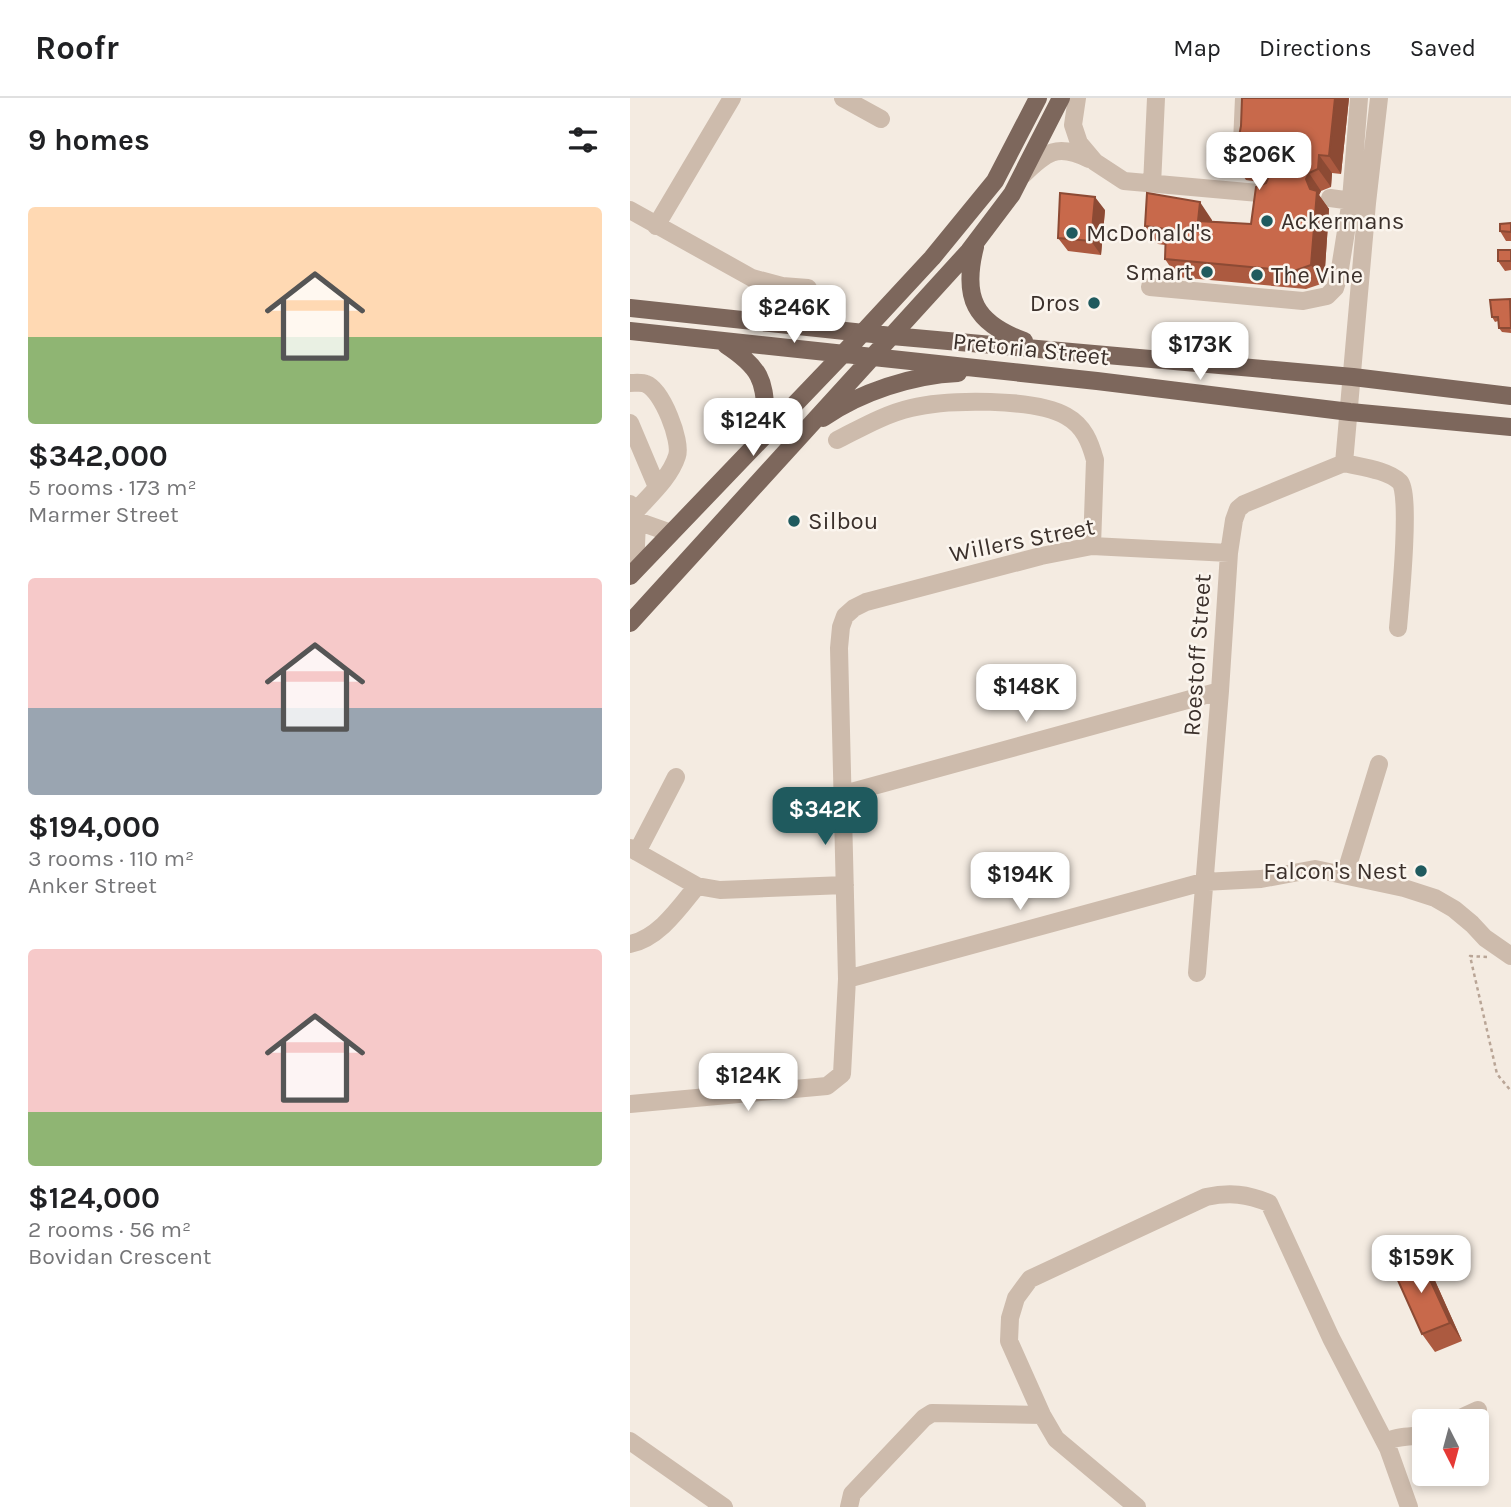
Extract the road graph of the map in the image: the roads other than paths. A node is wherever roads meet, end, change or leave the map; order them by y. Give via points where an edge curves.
1 (732, 98) edge
2 (844, 98) edge
3 (1038, 98) edge
4 (1061, 98) edge
5 (1077, 98) edge
6 (1156, 98) edge
7 (1244, 98) edge
8 (1359, 98) edge
9 (1379, 98) edge
10 (881, 119) dead end
11 (1096, 162) junction
12 (1226, 167) dead end
13 (1021, 178) junction
14 (1152, 185) junction
15 (1269, 194) edge
16 (1330, 198) dead end
17 (1359, 202) junction
18 (630, 210) edge
19 (656, 226) junction
20 (977, 240) junction
21 (1150, 287) dead end
22 (808, 288) dead end
23 (630, 308) edge
24 (630, 331) edge
25 (863, 333) junction
26 (892, 337) junction
27 (722, 342) junction
28 (1041, 348) junction
29 (843, 354) junction
30 (872, 357) junction
31 (1007, 371) junction
32 (1353, 376) junction
33 (630, 383) edge
34 (1511, 396) edge
35 (1350, 412) junction
36 (630, 423) edge
37 (1511, 427) edge
38 (768, 433) junction
39 (798, 437) junction
40 (837, 440) dead end
41 (1344, 463) junction
42 (657, 487) junction
43 (634, 513) edge
44 (671, 533) junction
45 (1092, 546) junction
46 (1228, 553) junction
47 (633, 573) edge
48 (630, 623) edge
49 (1398, 628) dead end
50 (1220, 691) junction
51 (1380, 764) dead end
52 (676, 777) dead end
53 (844, 794) junction
54 (634, 850) edge
55 (1345, 875) junction
56 (1203, 882) junction
57 (845, 885) junction
58 (697, 886) junction
59 (630, 944) edge
60 (1504, 957) edge
61 (1197, 973) dead end
62 (847, 979) junction
63 (630, 1104) edge
64 (1042, 1415) junction
65 (1412, 1436) edge
66 (630, 1441) edge
67 (1388, 1448) junction
68 (724, 1507) edge
69 (849, 1507) edge
70 (1137, 1507) edge
71 (1409, 1507) edge

1 - 19 street
2 - 10 street
3 - 25 main road via 995,181
4 - 13 main road
5 - 11 street via 1075,135
6 - 14 street
7 - 12 street via 1242,142 1237,161
8 - 17 street
9 - 17 street
11 - 13 street via 1070,151 1049,152
11 - 14 street via 1124,181
13 - 20 main road
14 - 15 street via 1205,195
16 - 17 street
17 - 21 street via 1335,288 1327,296 1303,301
17 - 32 street
18 - 19 street
19 - 22 street via 752,278
20 - 26 main road
20 - 28 main road via 969,286 984,320
23 - 25 main road, Pretoria Street
24 - 27 main road, Pretoria Street
25 - 26 main road, Pretoria Street
25 - 29 main road
26 - 28 main road, Pretoria Street
26 - 30 main road
27 - 29 main road, Pretoria Street
27 - 38 main road via 748,359 763,381
28 - 32 main road, Pretoria Street
29 - 30 main road, Pretoria Street
29 - 38 main road
30 - 31 main road, Pretoria Street
30 - 39 main road
31 - 35 main road, Pretoria Street
31 - 39 main road via 954,373 901,383 827,415
32 - 34 main road, Pretoria Street
32 - 35 street
33 - 42 street via 646,383 660,395 677,441 673,465
35 - 37 main road, Pretoria Street
35 - 41 street
36 - 42 street
38 - 44 main road
39 - 48 main road
40 - 45 street via 911,408 956,402 1049,408 1081,427 1092,447
41 - 46 street, Roestoff Street via 1244,504 1234,520
41 - 49 street via 1394,478 1404,489
42 - 43 street
43 - 44 street
43 - 47 street
44 - 47 main road
45 - 46 street, Willers Street
45 - 53 street, Willers Street via 866,602 845,616 839,648
46 - 50 street, Roestoff Street
50 - 53 street
50 - 56 street, Roestoff Street
51 - 55 street
52 - 54 street
53 - 57 street
54 - 58 street
55 - 56 street via 1315,869 1261,879
55 - 60 street via 1434,898 1464,916
56 - 61 street, Roestoff Street
56 - 62 street
57 - 58 street via 748,890
57 - 62 street
58 - 59 street via 652,936
62 - 63 street via 842,1074 827,1086
64 - 67 street via 1009,1340 1016,1298 1030,1279 1206,1197 1250,1195 1269,1203
64 - 69 street via 932,1413 852,1494
64 - 70 street via 1056,1439
65 - 67 street via 1390,1439
66 - 68 street
67 - 71 street

